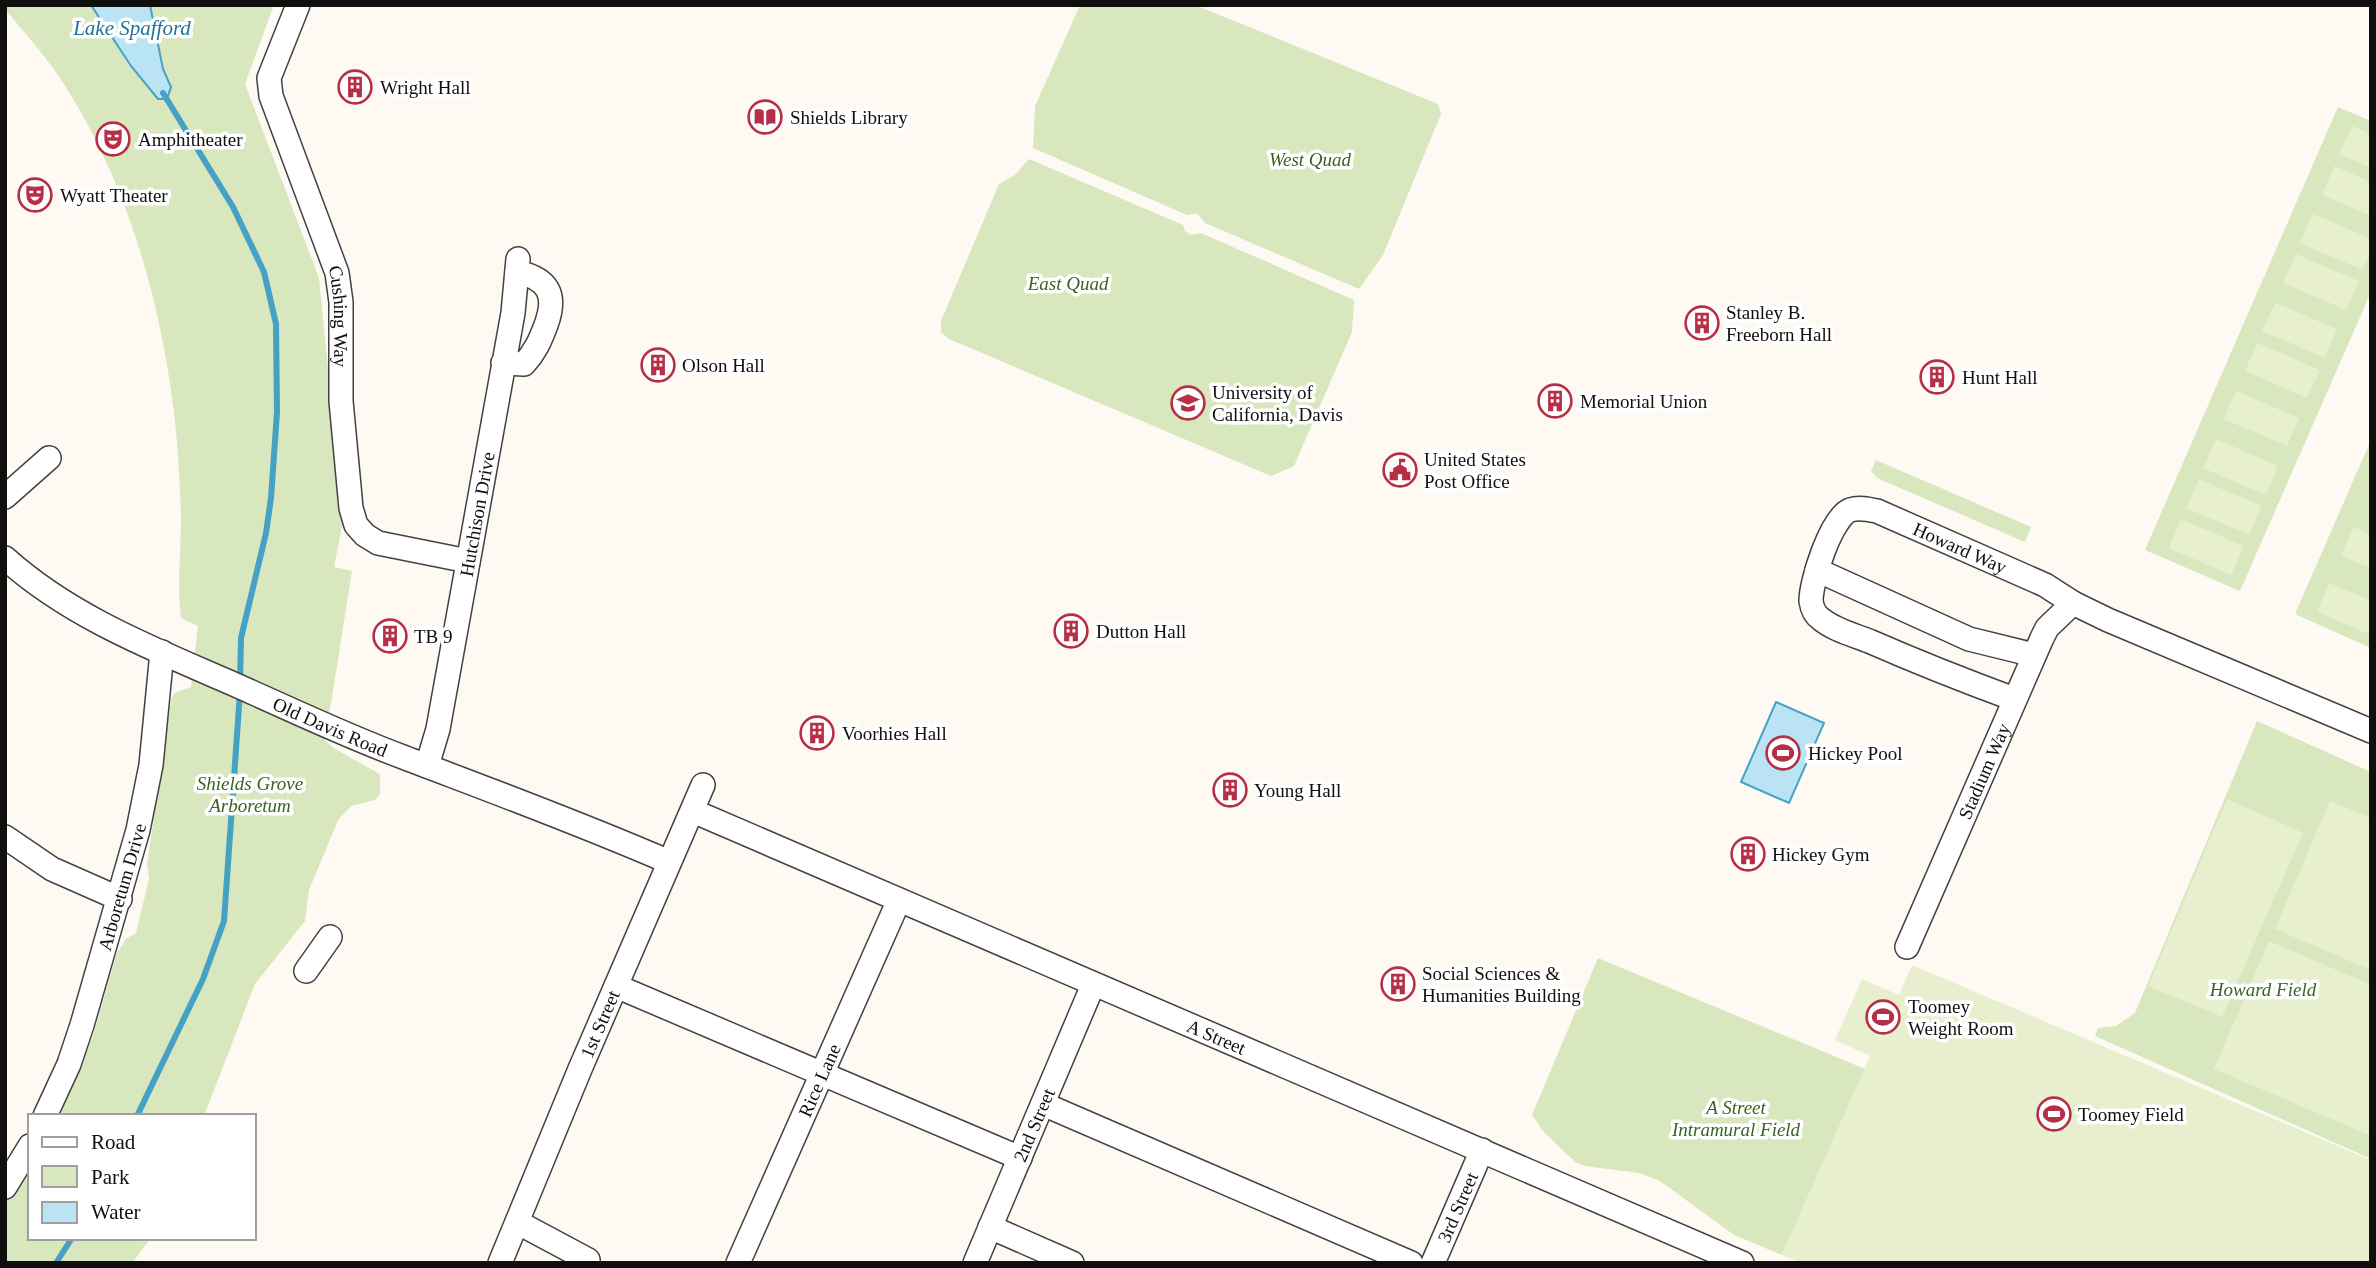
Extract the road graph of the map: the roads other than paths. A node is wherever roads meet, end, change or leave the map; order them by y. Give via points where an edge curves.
1 (298, 5) edge
2 (503, 363) junction
3 (49, 458) dead end
4 (5, 497) edge
5 (5, 558) edge
6 (468, 561) junction
7 (1818, 570) junction
8 (2073, 603) junction
9 (162, 652) junction
10 (2034, 655) junction
11 (2014, 699) junction
12 (2371, 731) edge
13 (427, 766) junction
14 (703, 785) dead end
15 (693, 811) junction
16 (5, 837) edge
17 (669, 862) junction
18 (120, 899) junction
19 (899, 900) junction
20 (330, 937) dead end
21 (1907, 947) dead end
22 (306, 971) dead end
23 (1093, 985) junction
24 (616, 986) junction
25 (822, 1073) junction
26 (1043, 1104) junction
27 (46, 1114) edge
28 (28, 1149) edge
29 (1482, 1150) junction
30 (1020, 1157) junction
31 (5, 1186) edge
32 (517, 1222) junction
33 (990, 1227) junction
34 (589, 1259) dead end
35 (500, 1263) edge
36 (738, 1263) edge
37 (975, 1263) edge
38 (1072, 1263) edge
39 (1410, 1263) edge
40 (1433, 1263) edge
41 (1742, 1263) edge

1 - 6 street, Cushing Way via 269,78 271,96 337,273 341,401 356,526 378,543
2 - 2 street, Hutchison Drive via 524,364 536,351 551,312 550,293 544,284 517,266
2 - 6 street, Hutchison Drive
3 - 4 street
5 - 9 street, Old Davis Road via 62,602
6 - 13 street, Hutchison Drive
7 - 8 street, Howard Way via 1841,516 1863,508 2041,583
7 - 10 street via 1969,639
7 - 11 street, Howard Way via 1811,604 1821,619
8 - 10 street, Stadium Way via 2047,628
8 - 12 street, Howard Way
9 - 13 street, Old Davis Road
9 - 18 street, Arboretum Drive via 150,765
10 - 11 street, Stadium Way
11 - 21 street, Stadium Way
13 - 17 street, Old Davis Road
14 - 15 street, 1st Street
15 - 17 street, 1st Street
15 - 19 street, A Street
16 - 18 street via 52,869
17 - 24 street, 1st Street
18 - 27 street, Arboretum Drive via 73,1053
19 - 23 street, A Street
19 - 25 street, Rice Lane
20 - 22 street
23 - 26 street, 2nd Street
23 - 29 street, A Street
24 - 25 street
24 - 32 street, 1st Street
25 - 30 street
25 - 36 street, Rice Lane
26 - 30 street, 2nd Street
26 - 39 street
28 - 31 street
29 - 40 street, 3rd Street
29 - 41 street, A Street
30 - 33 street, 2nd Street
32 - 34 street
32 - 35 street, 1st Street
33 - 37 street, 2nd Street
33 - 38 street

